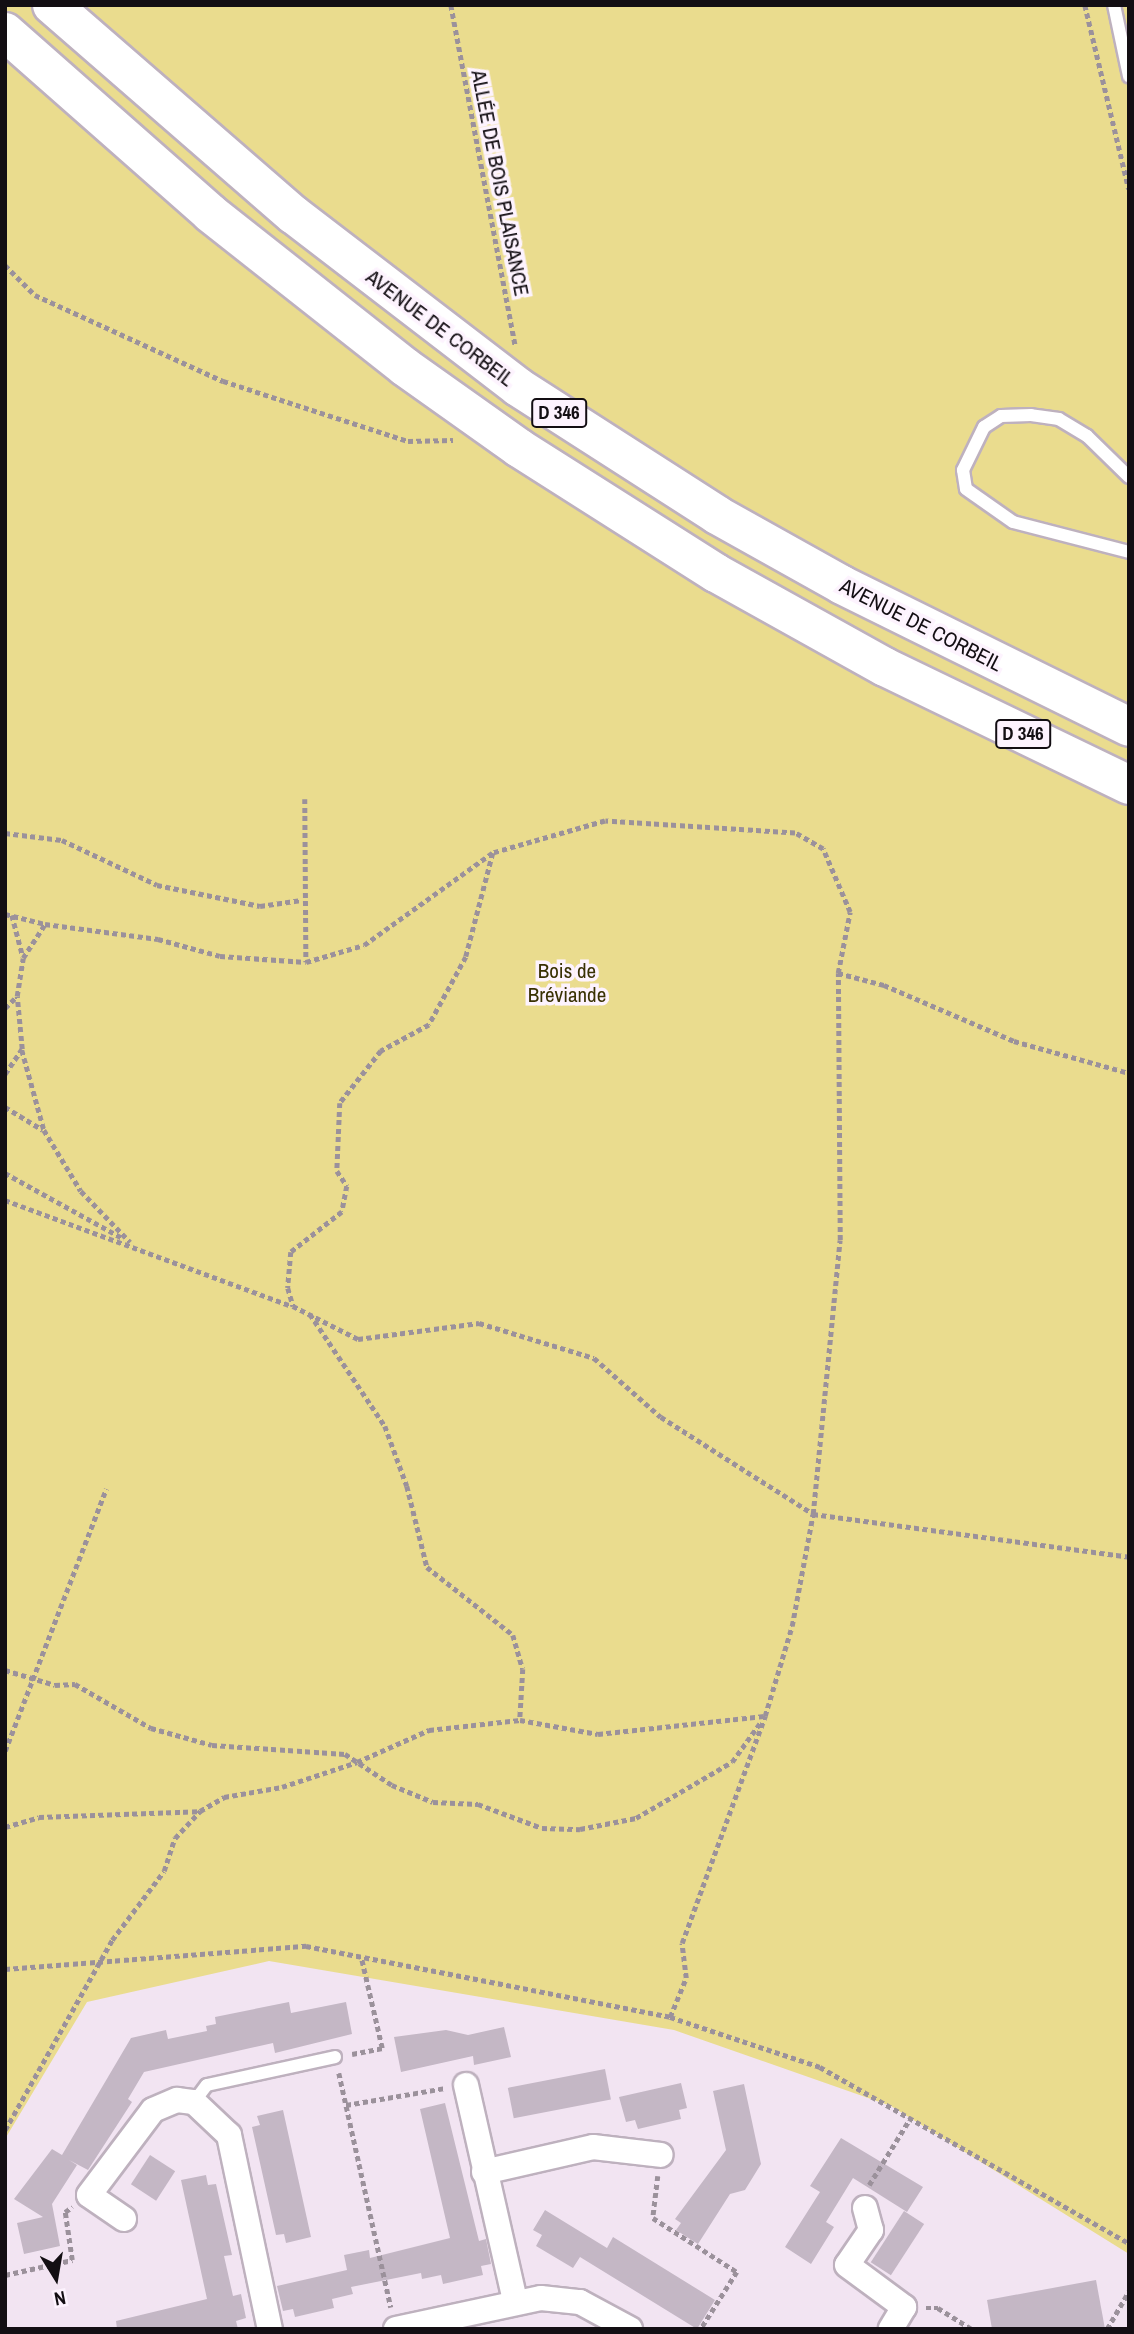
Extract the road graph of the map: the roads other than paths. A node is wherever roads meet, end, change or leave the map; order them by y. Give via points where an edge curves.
1 (52, 5) edge
2 (1114, 5) edge
3 (5, 32) edge
4 (1129, 76) edge
5 (1129, 477) edge
6 (1129, 552) edge
7 (1129, 727) edge
8 (1129, 785) edge
9 (335, 2057) road end
10 (466, 2085) road end
11 (194, 2102) junction
12 (661, 2155) road end
13 (484, 2172) junction
14 (865, 2208) road end
15 (124, 2219) dead end
16 (515, 2301) junction
17 (395, 2322) edge
18 (270, 2329) edge
19 (630, 2329) edge
20 (891, 2329) edge

1 - 7 main road, AVENUE DE CORBEIL / D 346 via 294,215 529,394 717,515 842,585
2 - 4 lane
3 - 8 main road, D 346 via 210,213 384,352 519,448 801,620
5 - 6 lane via 1087,436 1059,419 1031,415 1001,416 984,427 963,470 965,489 1013,522
9 - 11 lane via 207,2085
10 - 13 street
11 - 15 street via 177,2100 153,2110 89,2195
11 - 18 street via 229,2135
12 - 13 street via 593,2147
13 - 16 street
14 - 20 street via 871,2230 847,2265 904,2307
16 - 17 street
16 - 19 street via 580,2302

